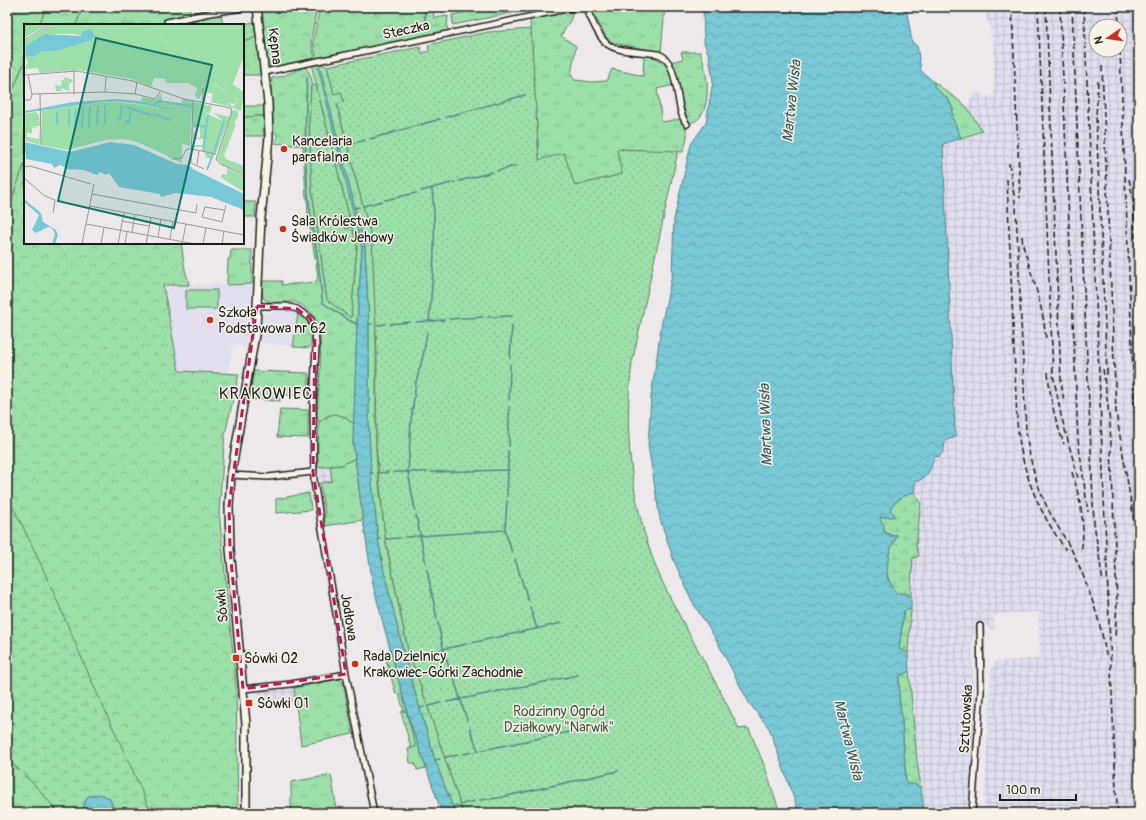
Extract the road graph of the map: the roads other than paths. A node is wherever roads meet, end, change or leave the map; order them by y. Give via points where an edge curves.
1 (250, 7) edge
2 (257, 7) edge
3 (576, 7) edge
4 (584, 7) edge
5 (167, 22) dead end
6 (265, 72) junction
7 (687, 124) dead end
8 (257, 306) junction
9 (245, 398) joint
10 (313, 472) junction
11 (231, 475) junction
12 (980, 626) dead end
13 (346, 674) junction
14 (243, 689) junction
15 (246, 813) edge
16 (374, 813) edge
17 (972, 813) edge

1 - 5 street
2 - 6 street, Kępna
3 - 6 street, Steczka
4 - 7 street via 601,37 608,44 623,50 654,53 666,59
6 - 8 street, Kępna via 269,137 261,218
8 - 9 street, Kępna via 254,346
8 - 10 street, Jodłowa via 286,306 297,309 310,318 313,324 316,346
9 - 11 street, Sówki
10 - 11 street via 268,478
10 - 13 street, Jodłowa
11 - 14 street, Sówki via 230,549
12 - 17 street, Sztutowska via 981,692
13 - 14 street
13 - 16 street, Jodłowa
14 - 15 street, Sówki via 246,724

